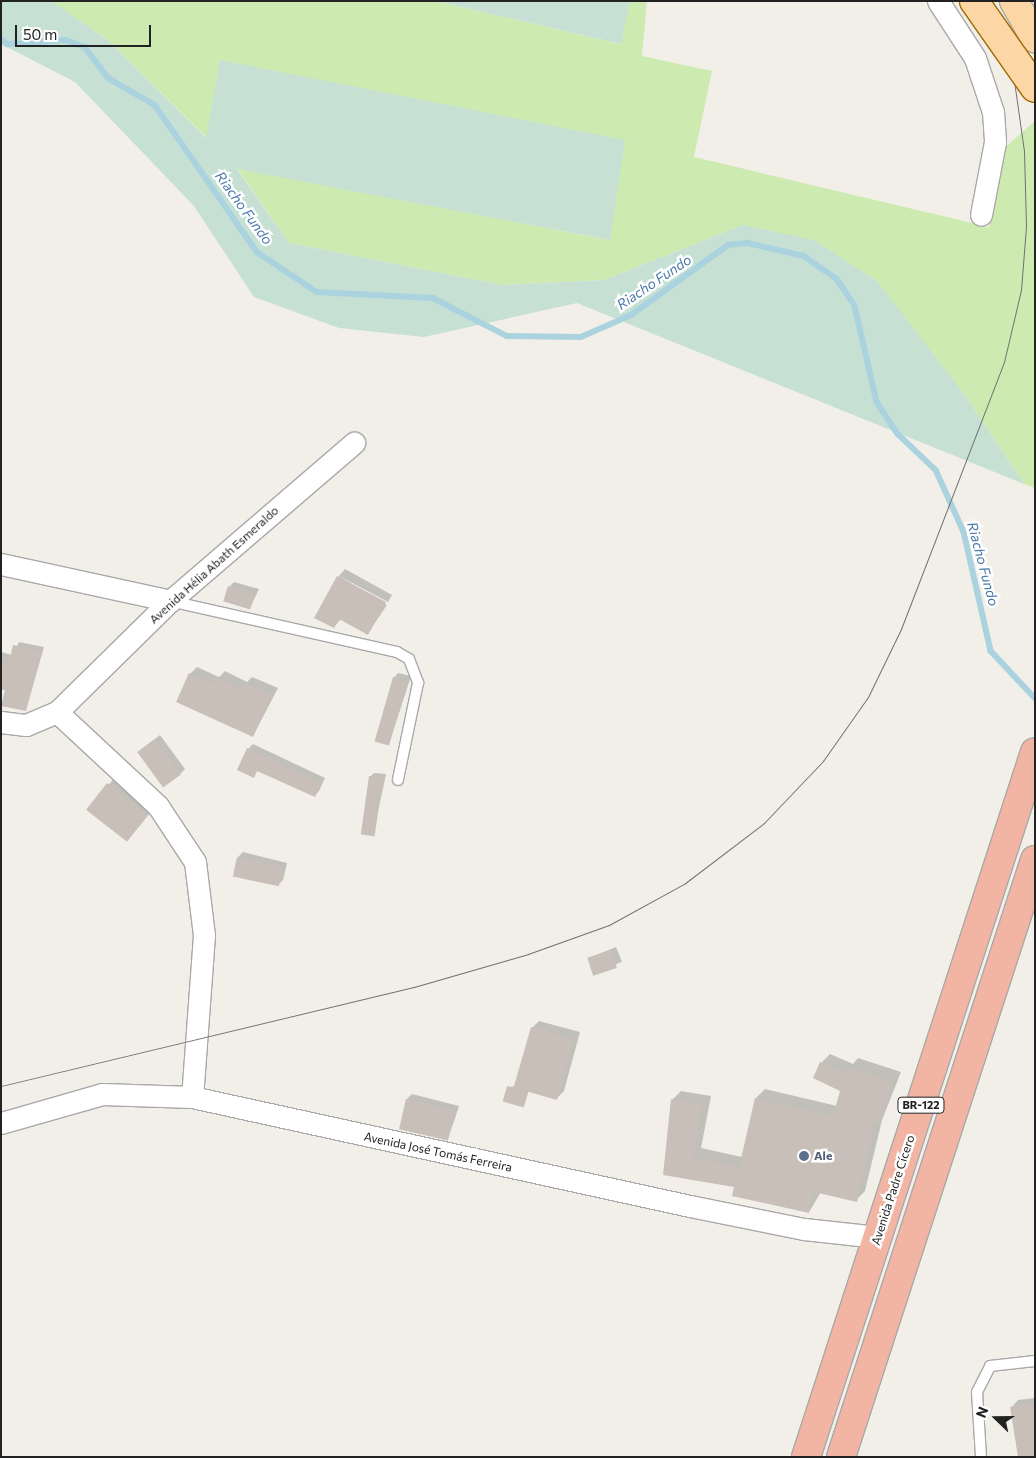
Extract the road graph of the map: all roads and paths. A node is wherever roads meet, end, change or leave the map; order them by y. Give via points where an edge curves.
1 (938, 1) edge
2 (974, 1) edge
3 (1014, 1) edge
4 (1035, 38) edge
5 (1035, 88) edge
6 (981, 215) dead end
7 (354, 443) dead end
8 (1, 564) edge
9 (170, 601) junction
10 (56, 712) junction
11 (1, 722) edge
12 (1035, 752) edge
13 (398, 780) dead end
14 (1035, 860) edge
15 (192, 1097) junction
16 (1, 1123) edge
17 (878, 1237) junction
18 (1035, 1361) edge
19 (806, 1457) edge
20 (841, 1457) edge
21 (981, 1457) edge

1 - 6 street via 974,58 993,112 995,142
2 - 5 main road, bridge
3 - 4 main road
7 - 9 street, Avenida Hélia Abath Esmeraldo
8 - 9 street
9 - 10 street, Avenida Hélia Abath Esmeraldo
9 - 13 lane via 397,652 409,659 418,683
10 - 11 street, Avenida Hélia Abath Esmeraldo via 26,725
10 - 15 street via 158,806 195,862 204,935
12 - 17 highway, Avenida Padre Cícero / BR-122
14 - 20 highway, BR-122
15 - 16 street, Avenida José Tomás Ferreira via 102,1094
15 - 17 street, Avenida José Tomás Ferreira via 709,1210 804,1229
17 - 19 highway, Avenida Padre Cícero / BR-122
18 - 21 lane via 990,1366 977,1392

